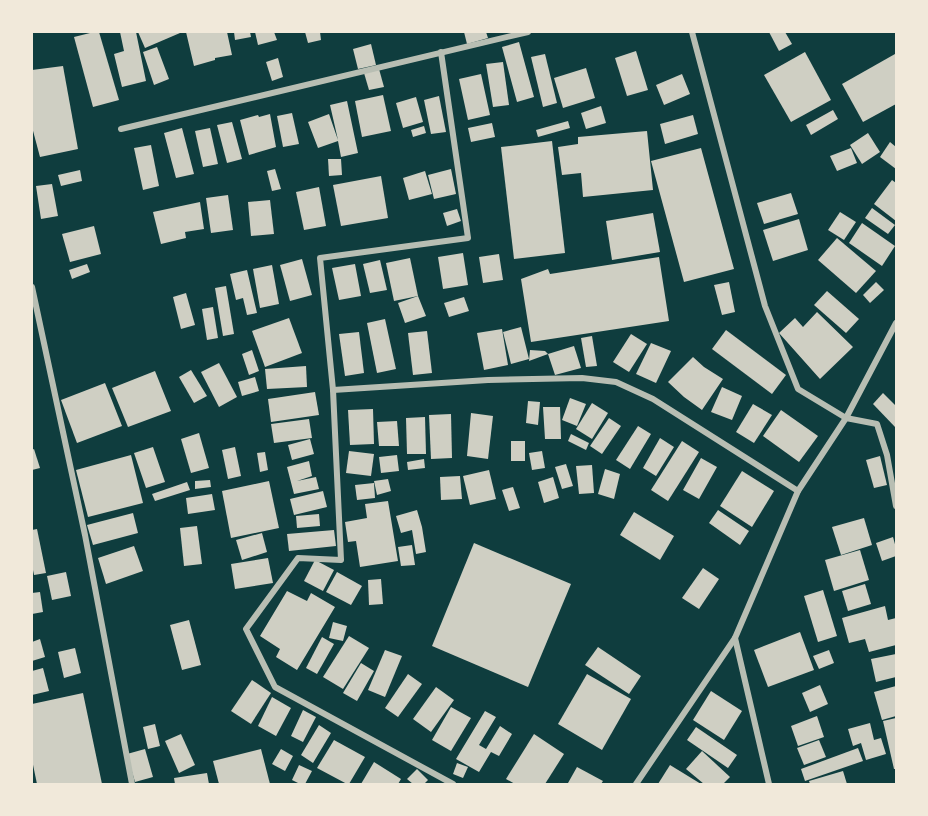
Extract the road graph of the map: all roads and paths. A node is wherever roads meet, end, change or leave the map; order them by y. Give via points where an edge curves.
1 (528, 32) edge
2 (692, 32) edge
3 (441, 52) junction
4 (121, 129) dead end
5 (32, 287) edge
6 (897, 323) edge
7 (333, 390) junction
8 (846, 418) junction
9 (798, 491) junction
10 (897, 506) edge
11 (735, 638) junction
12 (132, 784) edge
13 (453, 784) edge
14 (636, 784) edge
15 (769, 784) edge

1 - 3 street
2 - 8 street via 765,306 798,389
3 - 4 street
3 - 7 street via 468,238 320,258
5 - 12 street via 85,535
6 - 8 street
7 - 9 street via 519,379 616,382 653,399
7 - 13 street via 341,560 298,558 246,629 275,687
8 - 9 street
8 - 10 street via 877,424
9 - 11 street
11 - 14 street
11 - 15 street

